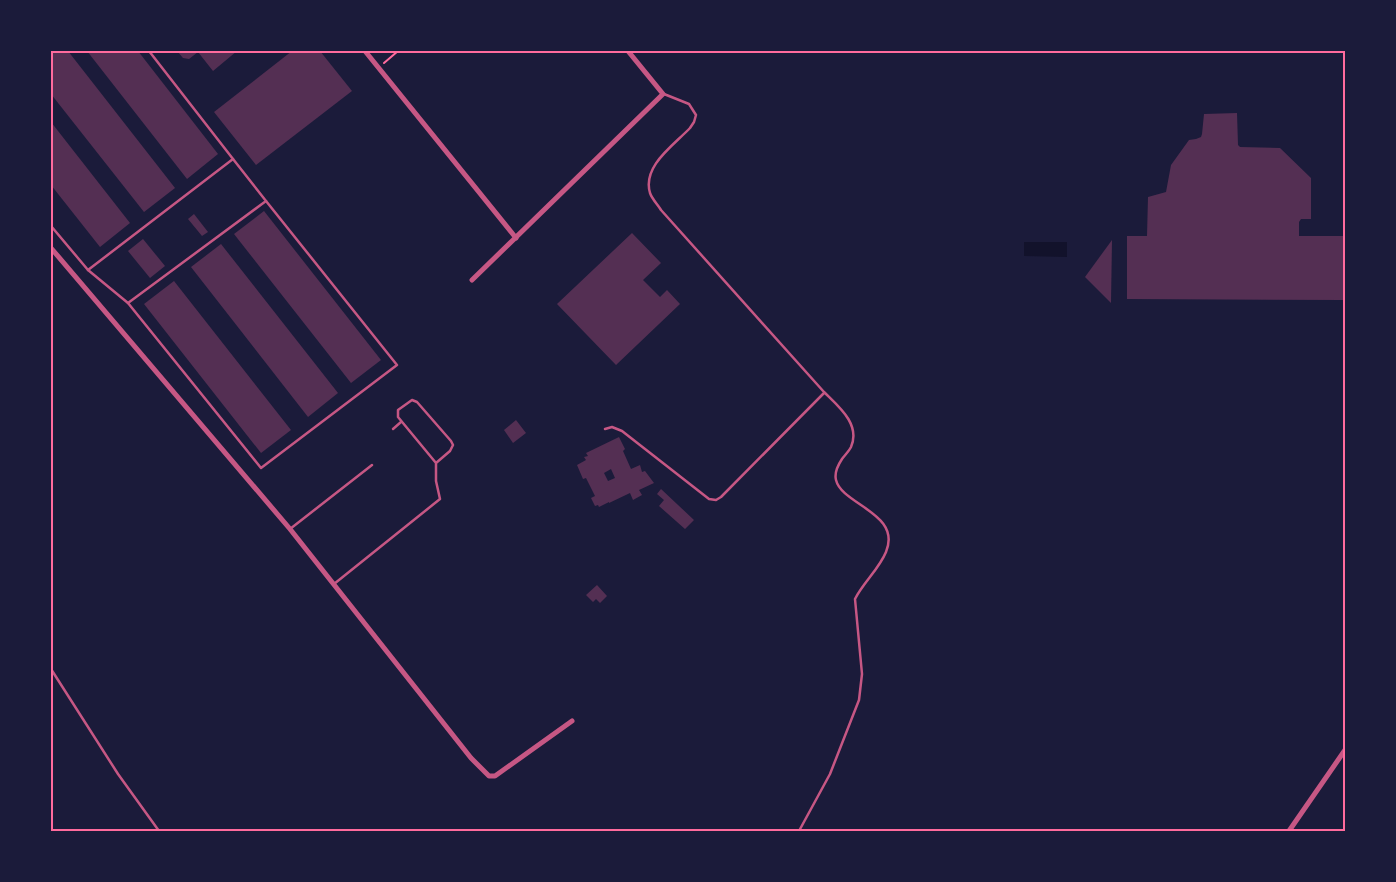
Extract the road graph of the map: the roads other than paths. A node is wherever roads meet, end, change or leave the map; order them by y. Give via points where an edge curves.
1 (149, 51) edge
2 (365, 51) edge
3 (628, 51) edge
4 (663, 94) junction
5 (233, 159) junction
6 (266, 201) junction
7 (51, 226) edge
8 (516, 238) junction
9 (51, 248) edge
10 (88, 270) junction
11 (472, 280) dead end
12 (128, 303) junction
13 (824, 392) junction
14 (401, 422) junction
15 (393, 429) dead end
16 (605, 429) dead end
17 (436, 463) junction
18 (372, 465) dead end
19 (290, 529) junction
20 (334, 584) junction
21 (51, 669) edge
22 (572, 721) dead end
23 (1345, 750) edge
24 (159, 831) edge
25 (799, 831) edge
26 (1289, 831) edge

1 - 5 lane
2 - 8 street
3 - 4 street
4 - 8 street
4 - 13 lane via 689,104 696,115 690,128 658,160 649,178 650,194
5 - 6 lane
5 - 10 lane
6 - 12 lane
6 - 12 lane via 397,365 261,468
7 - 10 lane
8 - 11 street
9 - 19 street
10 - 12 lane
13 - 16 lane via 716,500 710,499 622,431 612,427
13 - 25 lane via 842,410 853,432 851,447 836,473 839,488 878,518 887,530 889,542 882,560 854,599 862,674 859,700 830,774
14 - 15 lane
14 - 17 lane
14 - 17 lane via 398,410 412,400 451,441 450,451
17 - 20 lane via 440,499
18 - 19 lane
19 - 20 street
20 - 22 street via 471,758 489,776 495,776
21 - 24 lane
23 - 26 street

